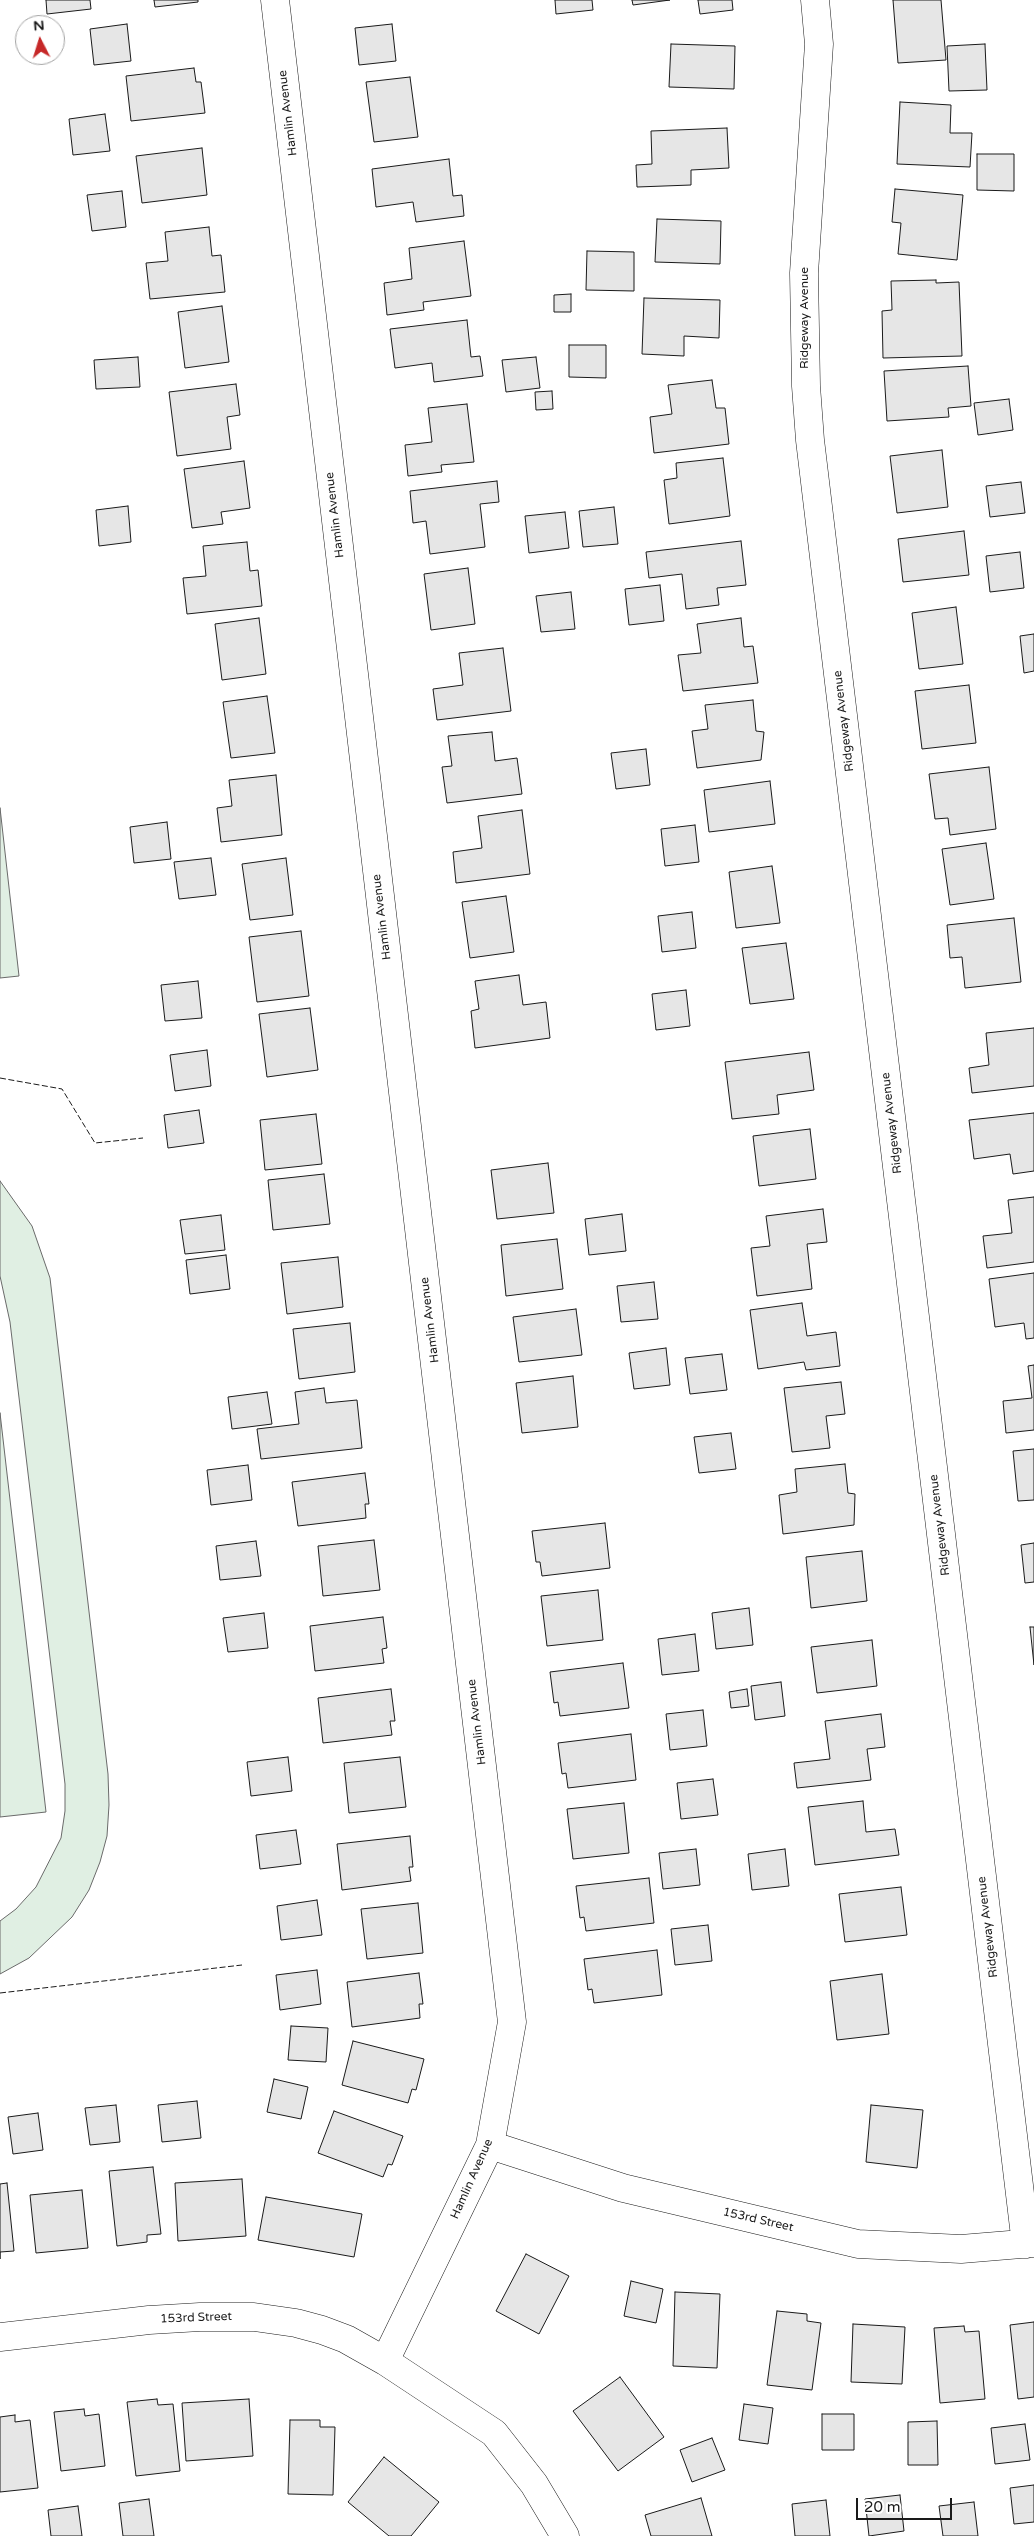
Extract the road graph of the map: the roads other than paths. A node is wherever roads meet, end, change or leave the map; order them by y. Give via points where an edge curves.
1 (275, 0) edge
2 (815, 0) edge
3 (490, 2144) junction
4 (1030, 2243) edge
5 (0, 2337) edge
6 (385, 2361) junction
7 (566, 2536) edge

1 - 3 street, Hamlin Avenue via 512,2022
2 - 4 street, Ridgeway Avenue via 819,44 804,274 810,440
3 - 4 street, 153rd Street via 623,2188 858,2244 961,2249
3 - 6 street, Hamlin Avenue
5 - 6 street, 153rd Street via 149,2320 254,2317 322,2330 346,2339
6 - 7 street via 494,2433 534,2484

